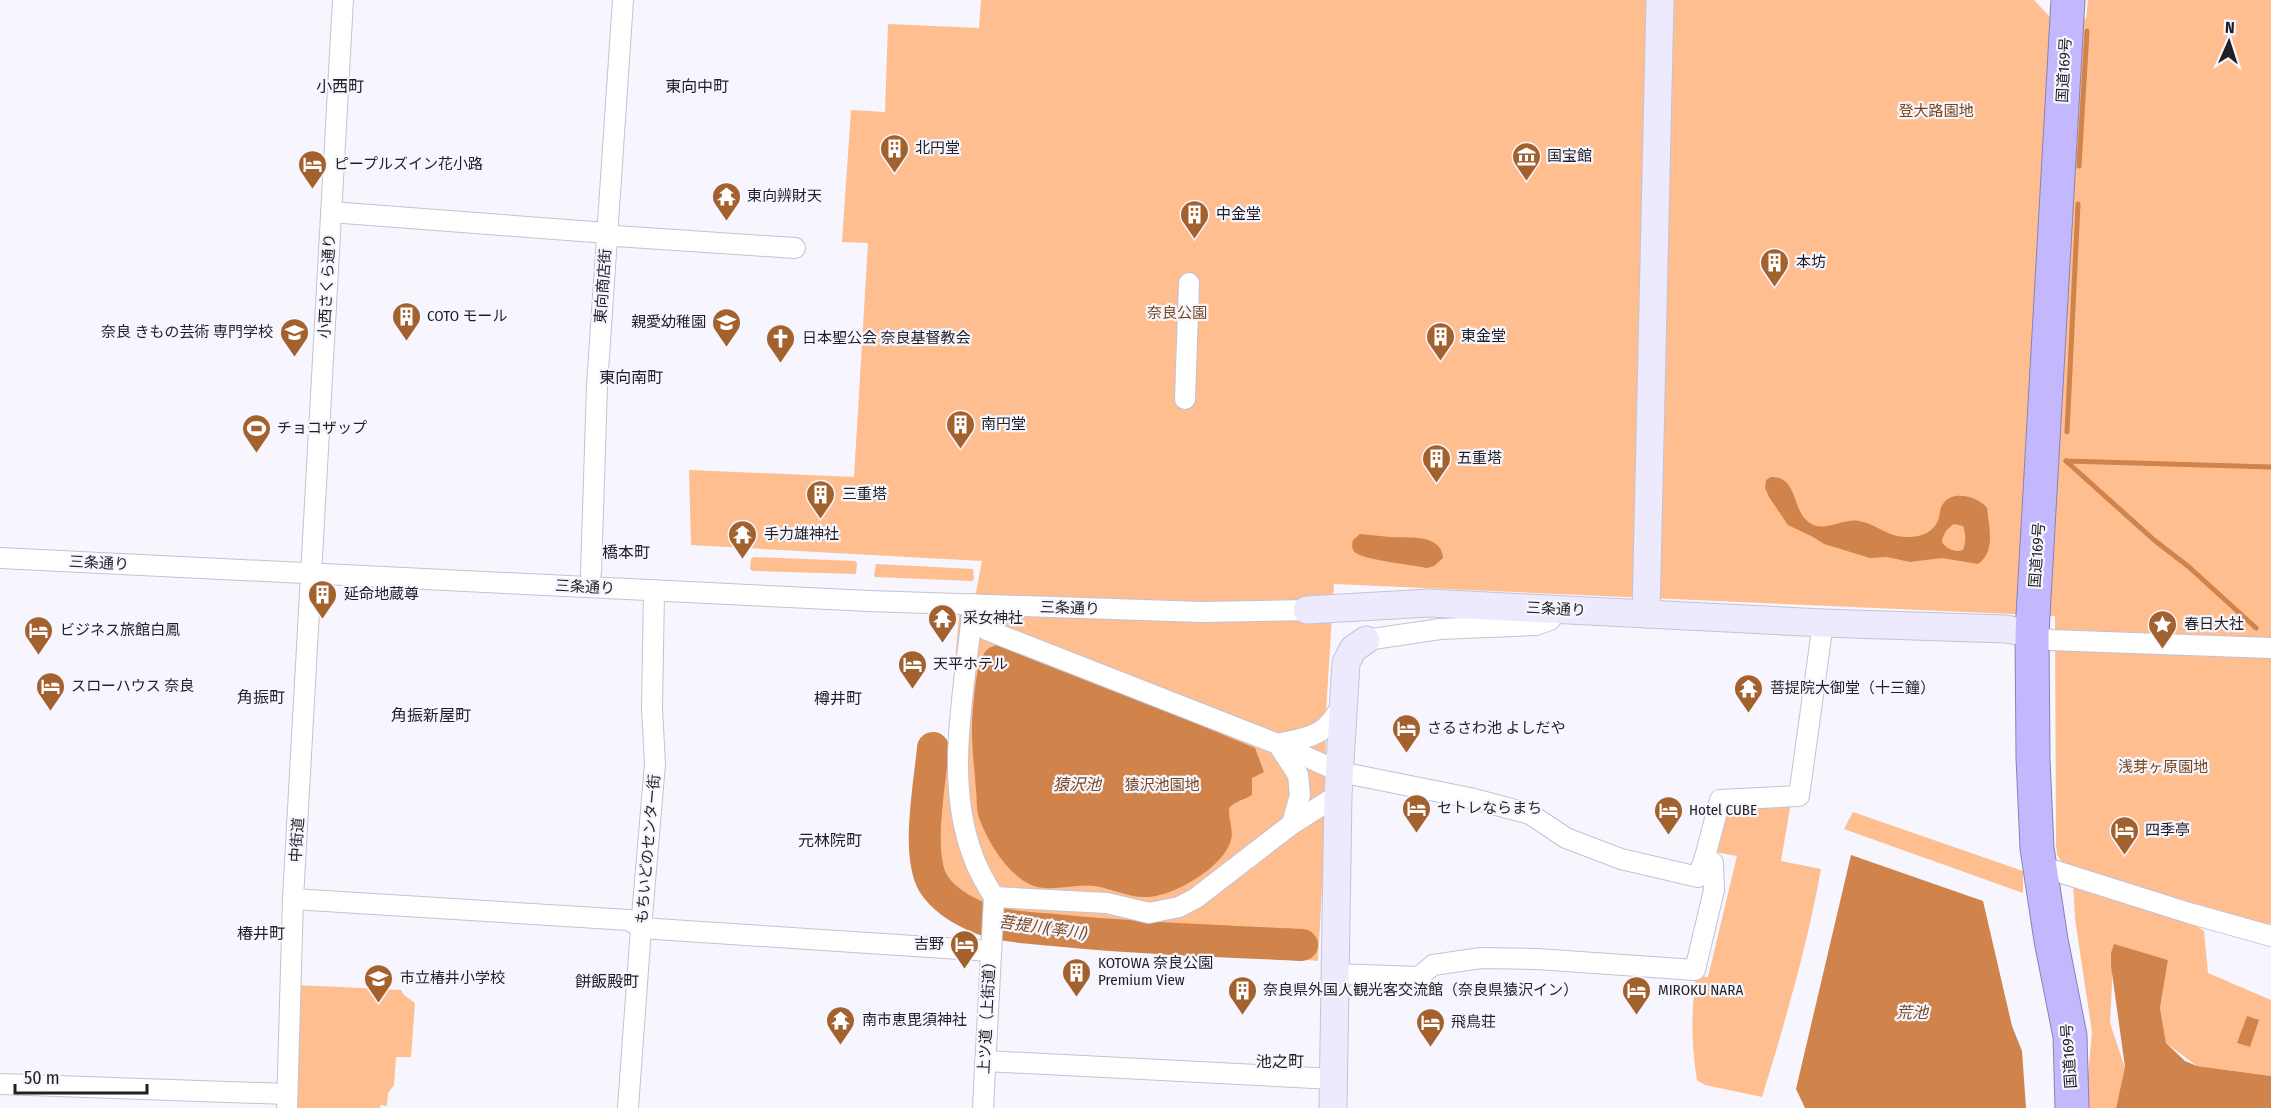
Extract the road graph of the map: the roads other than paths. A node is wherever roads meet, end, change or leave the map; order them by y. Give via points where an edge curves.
1 (343, 0) edge
2 (623, 0) edge
3 (1660, 0) edge
4 (2068, 0) edge
5 (332, 212) junction
6 (606, 233) junction
7 (795, 248) dead end
8 (1190, 283) dead end
9 (1185, 399) dead end
10 (0, 558) edge
11 (312, 573) junction
12 (591, 573) dead end
13 (654, 590) junction
14 (974, 604) junction
15 (1307, 610) joint
16 (1556, 610) junction
17 (1646, 614) junction
18 (1823, 623) junction
19 (2032, 633) junction
20 (1365, 640) joint
21 (2271, 648) edge
22 (1344, 700) junction
23 (1278, 744) junction
24 (1339, 784) junction
25 (1292, 824) junction
26 (1705, 857) junction
27 (2040, 866) junction
28 (293, 899) junction
29 (994, 901) junction
30 (640, 928) junction
31 (2271, 936) edge
32 (990, 951) junction
33 (1334, 974) junction
34 (985, 1061) junction
35 (1333, 1079) junction
36 (0, 1084) edge
37 (287, 1101) edge
38 (628, 1108) edge
39 (983, 1108) edge
40 (1333, 1108) edge
41 (2072, 1108) edge

1 - 5 street, 小西さくら通り
2 - 6 street, 東向商店街
3 - 17 street
4 - 19 highway, 国道169号
5 - 6 street
5 - 11 street, 小西さくら通り
6 - 7 street
6 - 12 street, 東向商店街
8 - 9 street
10 - 11 street, 三条通り
11 - 13 street, 三条通り
11 - 28 street, 中街道
13 - 14 street, 三条通り
13 - 30 street, もちいどのセンター街 via 655,764
14 - 15 street, 三条通り via 1202,612
14 - 23 street via 987,630
14 - 29 street via 958,744 961,801 973,857
15 - 16 street, 三条通り via 1429,603
16 - 17 street, 三条通り
16 - 20 street via 1550,620 1536,625 1440,629
17 - 18 street, 三条通り
18 - 19 street, 三条通り
18 - 26 street via 1799,796 1720,800
19 - 21 street via 2050,640
19 - 27 highway, 国道169号 via 2033,758
20 - 22 street via 1353,649 1346,663
22 - 23 street via 1334,720 1317,734
22 - 24 street
23 - 24 street
23 - 25 street via 1298,775 1300,795
24 - 25 street
24 - 26 street via 1470,798 1530,814 1566,838 1621,859 1698,877
24 - 33 street
25 - 29 street via 1179,907 1149,913 1107,903
26 - 33 street via 1713,863 1714,890 1695,970 1481,958 1433,965 1419,977
27 - 31 street
27 - 41 highway, 国道169号 via 2070,1036
28 - 30 street via 629,920
28 - 37 street, 中街道
29 - 32 street, 上ツ道（上街道）
30 - 32 street
30 - 38 street, もちいどのセンター街
32 - 34 street, 上ツ道（上街道）
33 - 35 street
34 - 35 street
34 - 39 street, 上ツ道（上街道）
35 - 40 street
36 - 37 street

